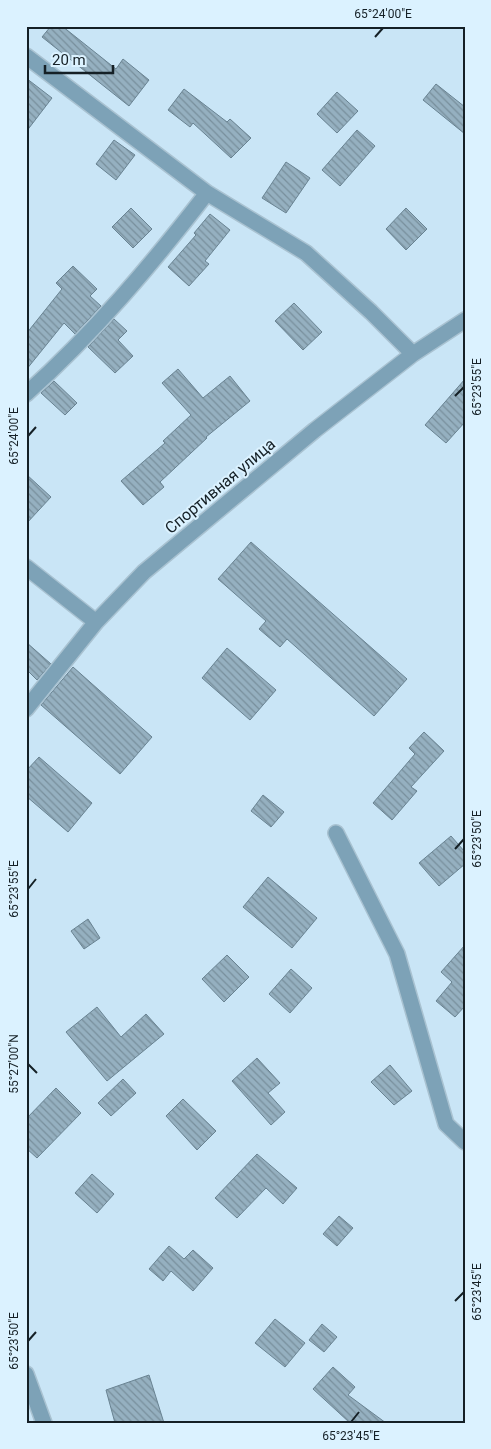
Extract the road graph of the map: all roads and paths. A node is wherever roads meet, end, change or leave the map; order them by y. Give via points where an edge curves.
1 (26, 56) edge
2 (208, 193) junction
3 (465, 320) edge
4 (413, 354) junction
5 (26, 394) edge
6 (26, 567) edge
7 (96, 622) junction
8 (26, 709) edge
9 (336, 834) dead end
10 (465, 1142) edge
11 (26, 1374) edge
12 (44, 1423) edge

1 - 2 street
2 - 4 street via 306,254
2 - 5 street via 147,270 63,361
3 - 4 street, Спортивная улица
4 - 7 street, Спортивная улица via 315,430 144,572
6 - 7 street
7 - 8 street, Спортивная улица
9 - 10 street via 397,954 446,1124
11 - 12 street

